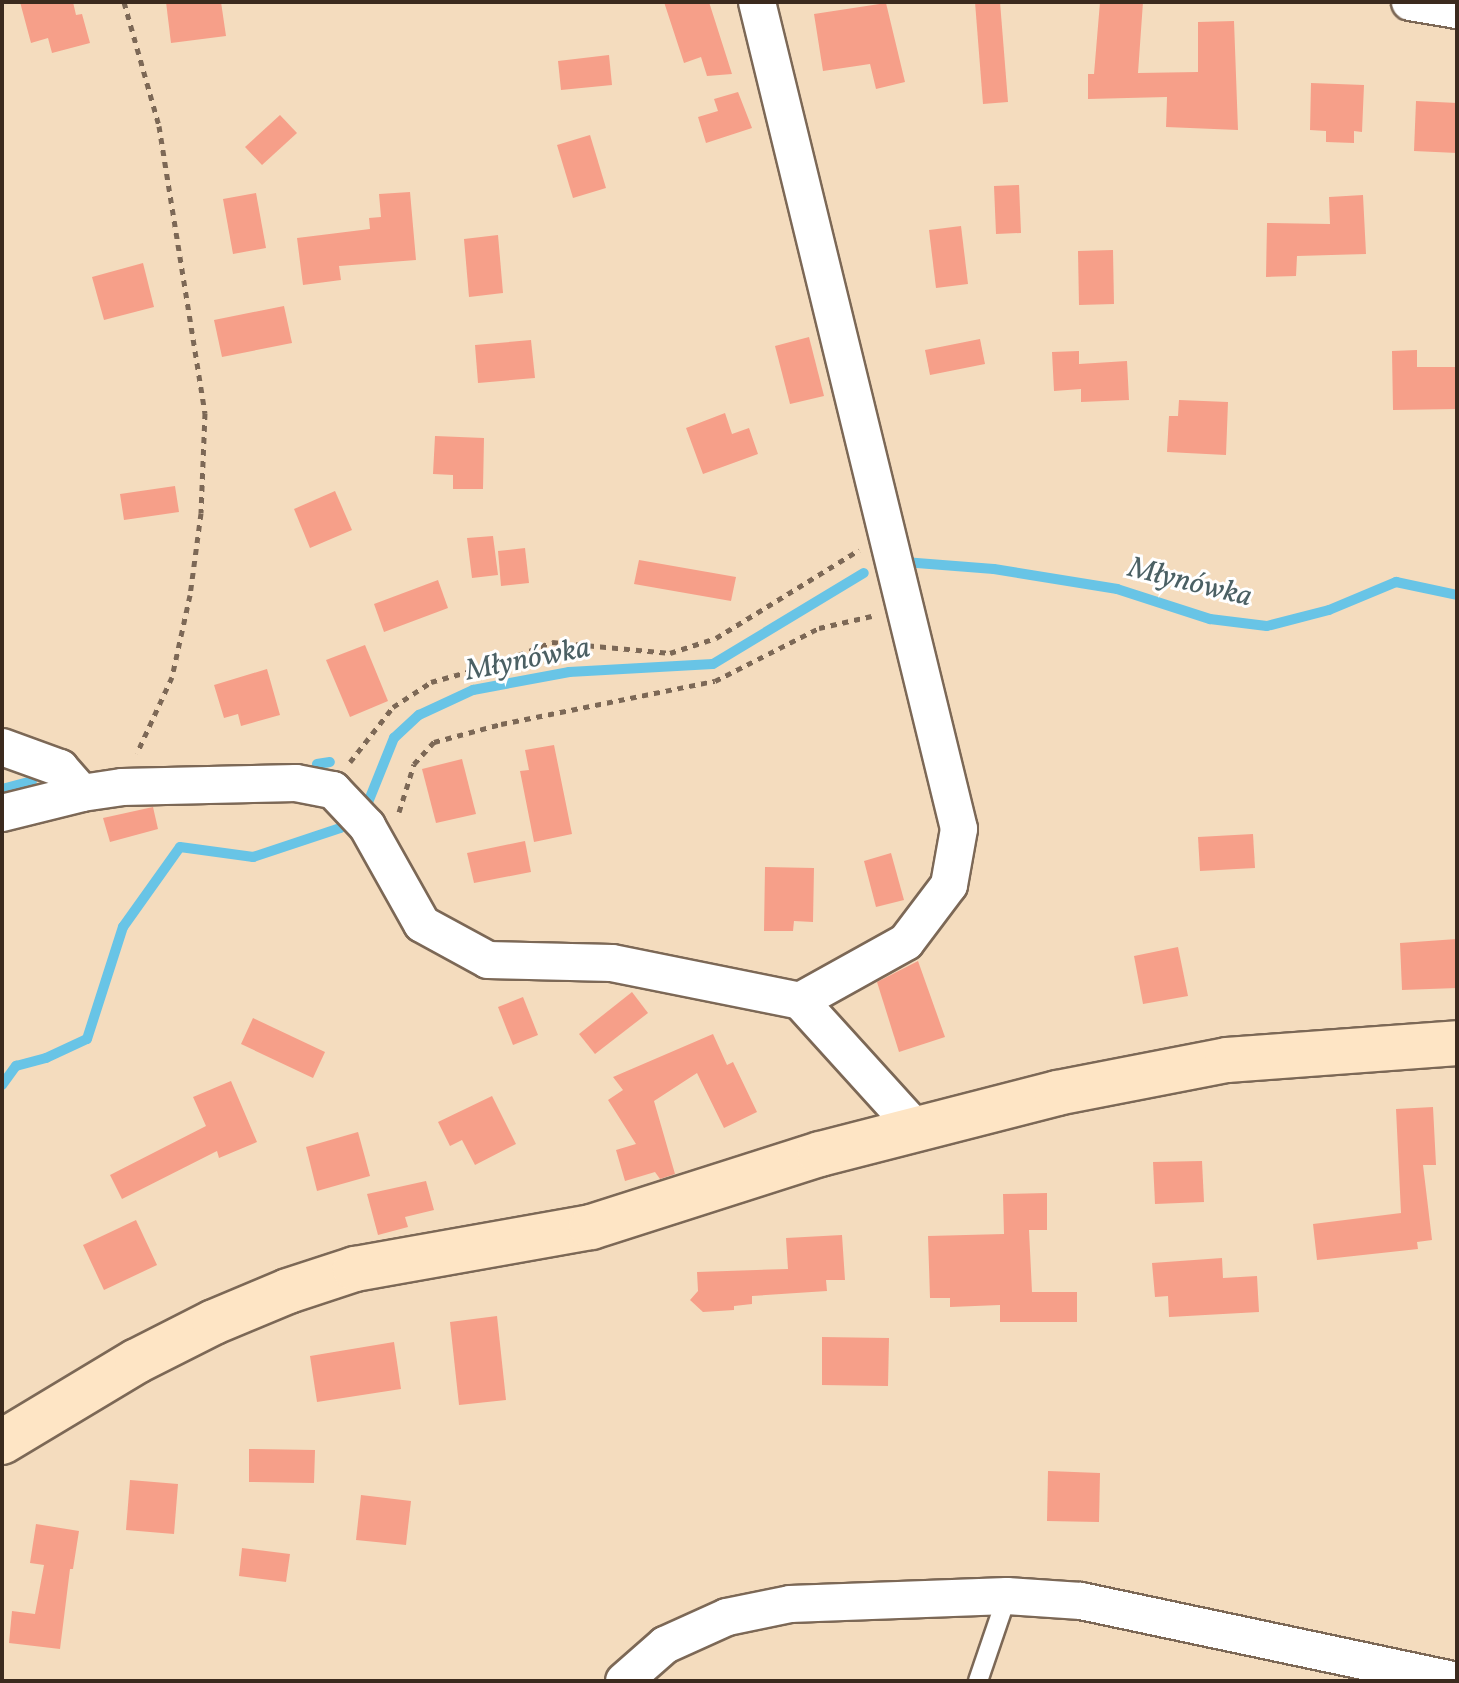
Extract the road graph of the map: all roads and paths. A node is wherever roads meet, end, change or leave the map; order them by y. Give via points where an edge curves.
1 (124, 2) edge
2 (757, 2) edge
3 (1410, 2) edge
4 (1457, 10) edge
5 (887, 532) junction
6 (906, 609) junction
7 (2, 747) edge
8 (122, 787) junction
9 (82, 793) junction
10 (2, 813) edge
11 (356, 816) junction
12 (800, 1001) junction
13 (1457, 1043) edge
14 (915, 1128) junction
15 (2, 1442) edge
16 (1007, 1596) junction
17 (624, 1681) edge
18 (978, 1681) edge
19 (1457, 1681) edge

1 - 8 path via 159,126 205,413 201,513 172,677
2 - 5 street
3 - 4 street
5 - 6 street
5 - 11 path via 716,638 670,653 552,642 431,682 393,707 363,741
6 - 11 path via 819,628 715,681 434,742 414,764 401,808
6 - 12 street via 959,829 949,885 906,942
7 - 9 street via 60,768
8 - 9 street
8 - 11 street via 296,783
9 - 10 street
11 - 12 street via 422,924 488,960 612,963
12 - 14 street
13 - 14 street via 1227,1060
14 - 15 street via 591,1227 355,1269 288,1291 137,1361
16 - 17 street via 790,1604 727,1617 665,1645
16 - 18 lane
16 - 19 street via 1081,1601

